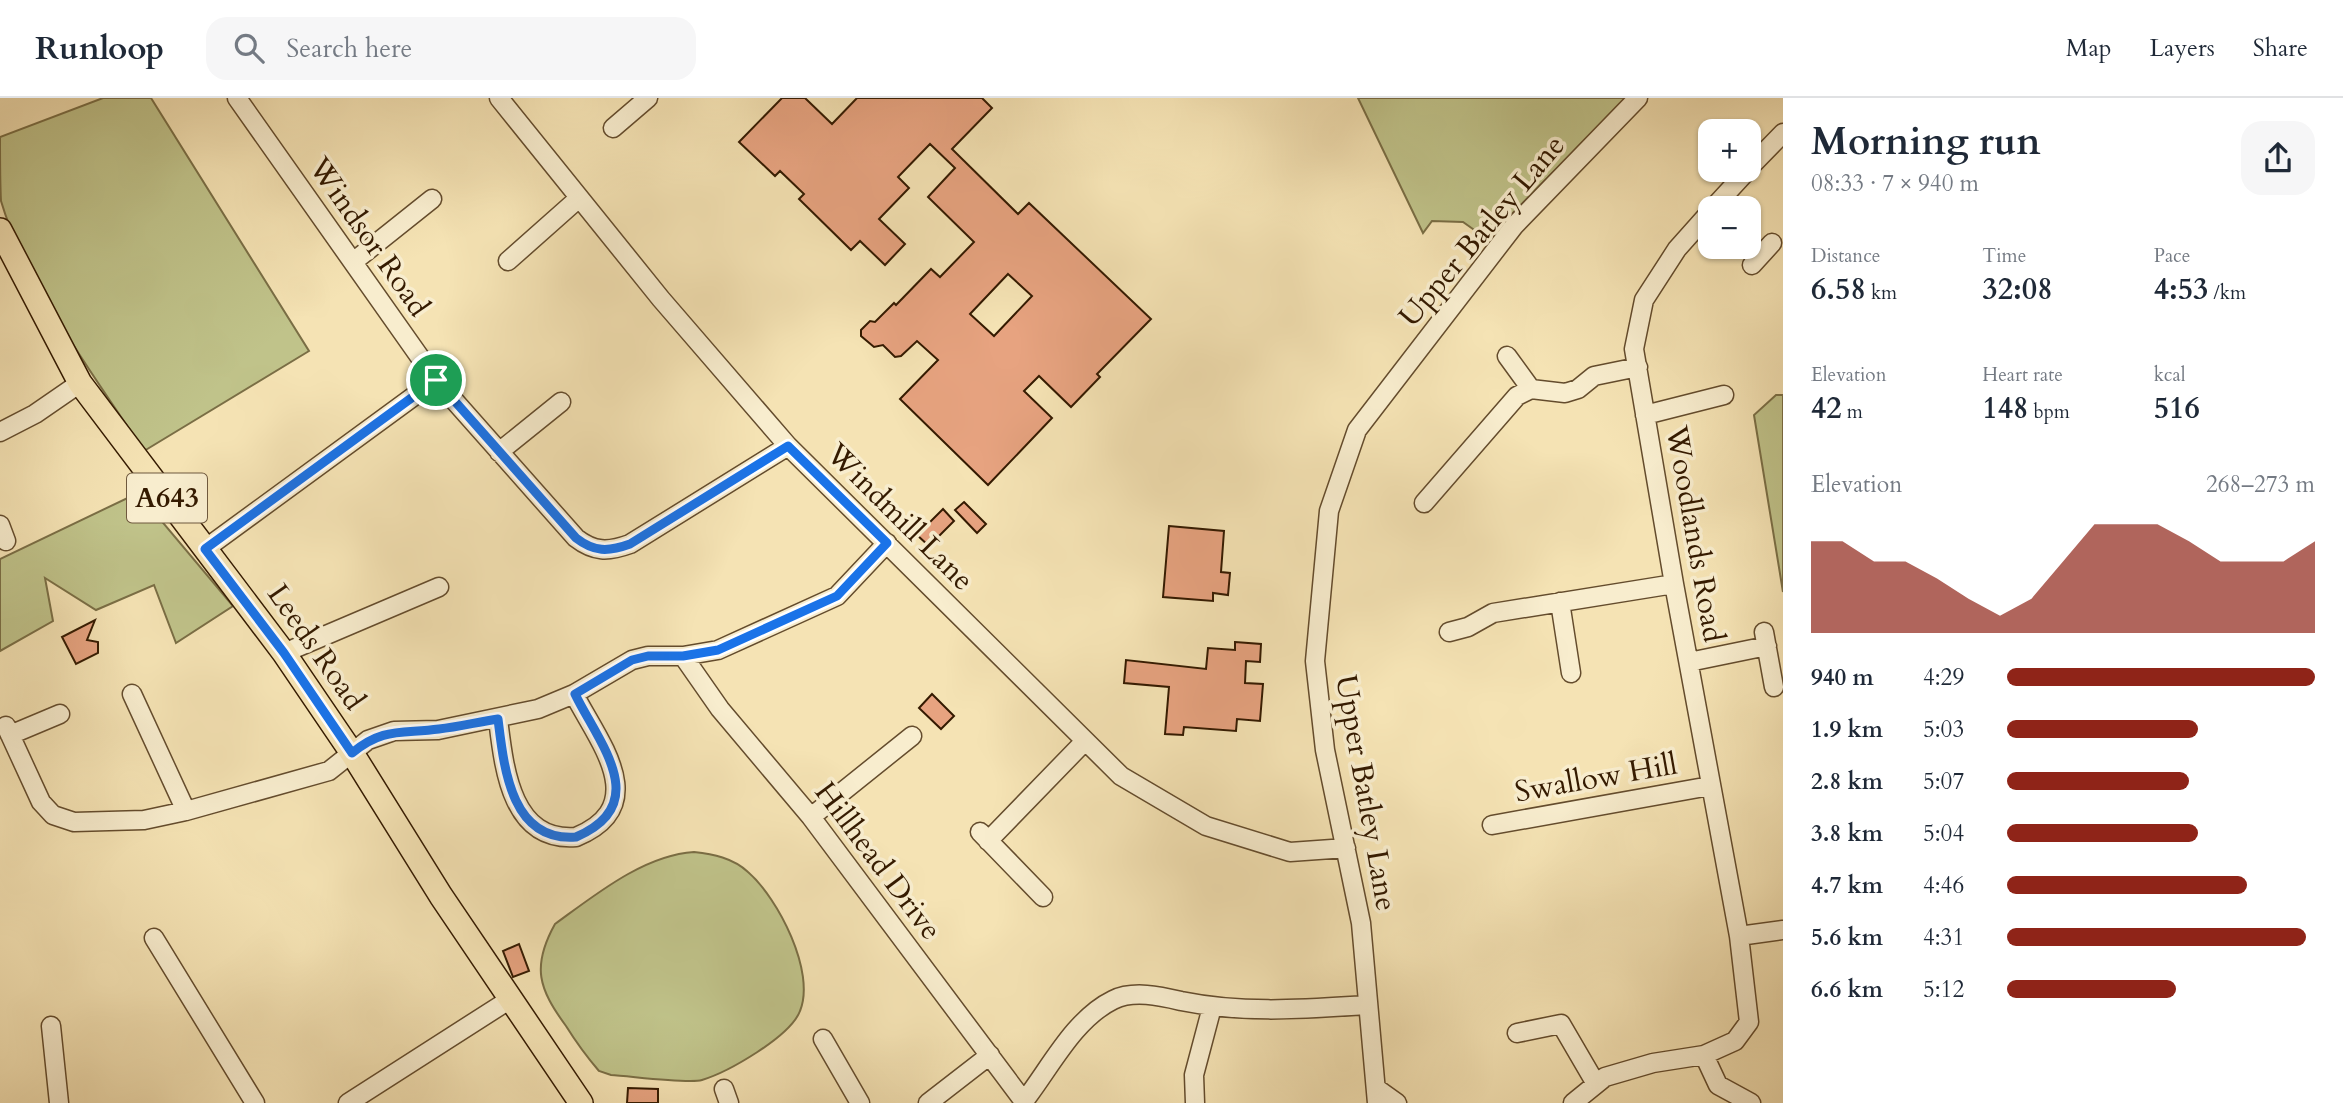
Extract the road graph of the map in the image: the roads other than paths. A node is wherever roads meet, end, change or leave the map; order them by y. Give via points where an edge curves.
1 (237, 98) edge
2 (648, 98) edge
3 (1638, 98) edge
4 (501, 99) edge
5 (613, 128) dead end
6 (1783, 133) edge
7 (1761, 156) edge
8 (1737, 182) edge
9 (1725, 196) edge
10 (579, 198) junction
11 (432, 199) dead end
12 (1698, 226) edge
13 (0, 230) edge
14 (508, 261) dead end
15 (352, 262) junction
16 (1507, 356) dead end
17 (1638, 367) junction
18 (436, 380) junction
19 (80, 383) junction
20 (1531, 389) junction
21 (1725, 397) dead end
22 (561, 402) dead end
23 (1645, 415) junction
24 (0, 432) edge
25 (788, 446) junction
26 (499, 452) junction
27 (1424, 503) dead end
28 (887, 543) junction
29 (205, 549) junction
30 (1674, 584) junction
31 (439, 587) dead end
32 (1560, 602) junction
33 (1449, 632) dead end
34 (284, 653) junction
35 (683, 656) junction
36 (1689, 662) junction
37 (1571, 673) dead end
38 (1774, 687) dead end
39 (132, 694) dead end
40 (575, 694) junction
41 (60, 714) dead end
42 (498, 719) junction
43 (912, 736) dead end
44 (1085, 741) junction
45 (352, 753) junction
46 (1710, 786) junction
47 (186, 811) junction
48 (811, 817) junction
49 (1492, 825) dead end
50 (1346, 848) junction
51 (1043, 897) dead end
52 (1783, 930) edge
53 (1740, 936) junction
54 (154, 938) dead end
55 (512, 998) junction
56 (1368, 1004) junction
57 (1212, 1007) junction
58 (51, 1026) dead end
59 (1517, 1033) dead end
60 (823, 1039) dead end
61 (990, 1055) junction
62 (1704, 1055) junction
63 (1596, 1084) junction
64 (1377, 1095) edge
65 (355, 1101) edge
66 (1025, 1102) edge
67 (59, 1103) edge
68 (255, 1103) edge
69 (581, 1103) edge
70 (860, 1103) edge
71 (928, 1103) edge
72 (1195, 1103) edge
73 (1396, 1103) edge
74 (1573, 1103) edge
75 (1751, 1103) edge

1 - 15 street, Windsor Road
2 - 5 street
3 - 50 street, Upper Batley Lane via 1514,226 1357,430 1329,511 1315,661 1325,750
4 - 10 street, Windmill Lane
6 - 7 street, Woodlands Road
8 - 9 street, Woodlands Road
10 - 14 street
10 - 25 street, Windmill Lane
11 - 15 street
12 - 17 street, Woodlands Road via 1644,300 1634,349
13 - 19 main road, Leeds Road / A643
15 - 18 street, Windsor Road
16 - 20 street
17 - 20 street via 1594,376 1565,393
17 - 23 street, Woodlands Road
18 - 26 street, Windsor Road
18 - 29 street
19 - 24 street
19 - 29 main road, Leeds Road / A643
20 - 27 street via 1517,396
21 - 23 street, Woodlands Road
22 - 26 street
23 - 30 street, Woodlands Road
25 - 26 street, Windsor Road via 614,550 590,549 576,538
25 - 28 street, Windmill Lane
28 - 35 street via 837,596 718,650
28 - 44 street, Windmill Lane
29 - 34 main road, Leeds Road / A643
30 - 32 street
30 - 36 street, Woodlands Road
31 - 34 street
32 - 33 street via 1493,613 1468,628
32 - 37 street
34 - 45 main road, Leeds Road / A643
35 - 40 street via 632,660
35 - 48 street, Hillhead Drive via 720,709
36 - 38 street, Woodlands Road via 1765,639
36 - 46 street, Woodlands Road
39 - 47 street
40 - 42 street
40 - 42 street via 608,753 616,781 613,805 605,818 576,837 544,832 526,821 517,808
41 - 47 street via 8,730 41,802 53,815 74,822 144,820
42 - 45 street via 438,730 394,731 368,740
43 - 48 street
44 - 50 street, Windmill Lane via 1121,776 1206,826 1290,852
44 - 51 street via 984,837
45 - 47 street via 329,771
45 - 55 main road, Leeds Road / A643 via 441,896
46 - 49 street, Swallow Hill
46 - 53 street, Woodlands Road
48 - 61 street, Hillhead Drive
50 - 56 street, Upper Batley Lane via 1361,923
52 - 53 street
53 - 62 street, Woodlands Road via 1749,1022 1735,1041
54 - 68 street
55 - 65 street
55 - 69 main road, Leeds Road / A643
56 - 57 street via 1274,1012
56 - 64 street, Upper Batley Lane
57 - 66 street via 1166,997 1115,999 1078,1029
57 - 72 street via 1194,1075
58 - 67 street
59 - 63 street via 1561,1024
60 - 70 street
61 - 66 street, Hillhead Drive
61 - 71 street
62 - 63 street, Woodlands Road via 1653,1063
62 - 75 street via 1718,1085
63 - 74 street, Woodlands Road
64 - 73 street

